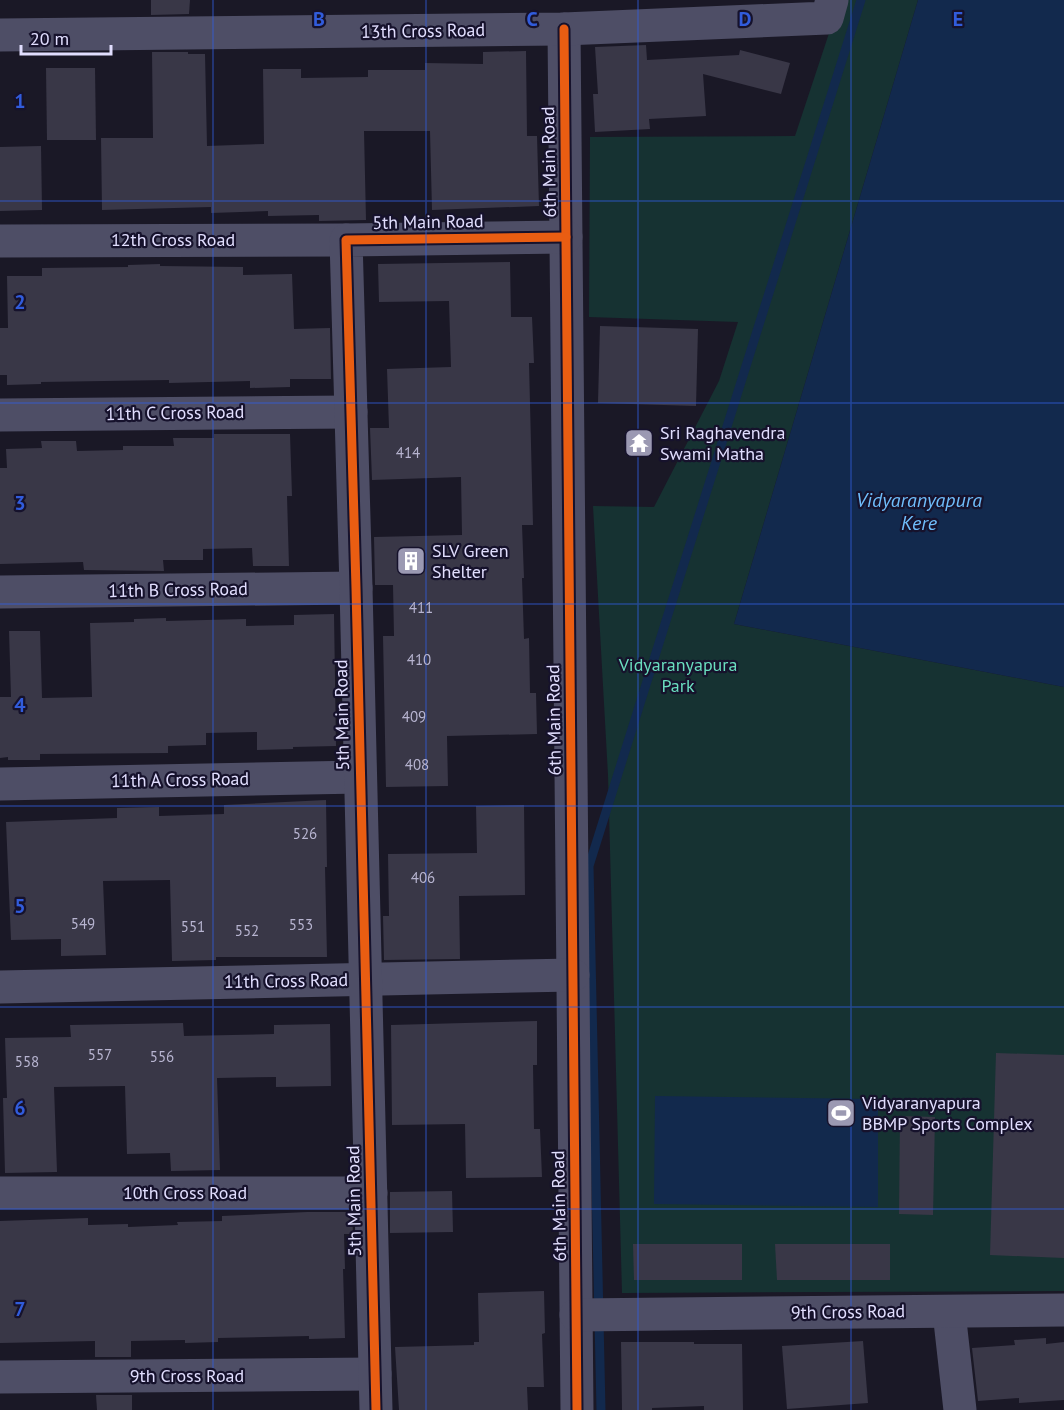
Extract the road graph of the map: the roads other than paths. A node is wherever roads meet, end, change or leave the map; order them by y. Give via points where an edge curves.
1 (832, 0) edge
2 (564, 29) junction
3 (0, 35) edge
4 (566, 237) junction
5 (346, 240) junction
6 (0, 241) edge
7 (351, 412) junction
8 (0, 415) edge
9 (356, 588) junction
10 (0, 592) edge
11 (360, 777) junction
12 (0, 784) edge
13 (573, 975) junction
14 (365, 980) junction
15 (0, 987) edge
16 (0, 1193) edge
17 (370, 1193) junction
18 (1064, 1310) edge
19 (949, 1311) junction
20 (603, 1315) junction
21 (375, 1374) junction
22 (0, 1377) edge
23 (376, 1410) edge
24 (577, 1410) edge
25 (960, 1410) edge

1 - 2 street, 13th Cross Road via 827,18
2 - 3 street, 13th Cross Road
2 - 4 street, 6th Main Road
4 - 5 street, 5th Main Road
4 - 13 street, 6th Main Road
5 - 6 street, 12th Cross Road
5 - 7 street, 5th Main Road
7 - 8 street, 11th C Cross Road
7 - 9 street, 5th Main Road
9 - 10 street, 11th B Cross Road
9 - 11 street, 5th Main Road
11 - 12 street, 11th A Cross Road
11 - 14 street, 5th Main Road
13 - 14 street, 11th Cross Road
13 - 20 street, 6th Main Road
14 - 15 street, 11th Cross Road
14 - 17 street, 5th Main Road
16 - 17 street, 10th Cross Road
17 - 21 street, 5th Main Road
18 - 19 street, 9th Cross Road
19 - 20 street, 9th Cross Road
19 - 25 street
20 - 24 street, 6th Main Road
21 - 22 street, 9th Cross Road
21 - 23 street, 5th Main Road

